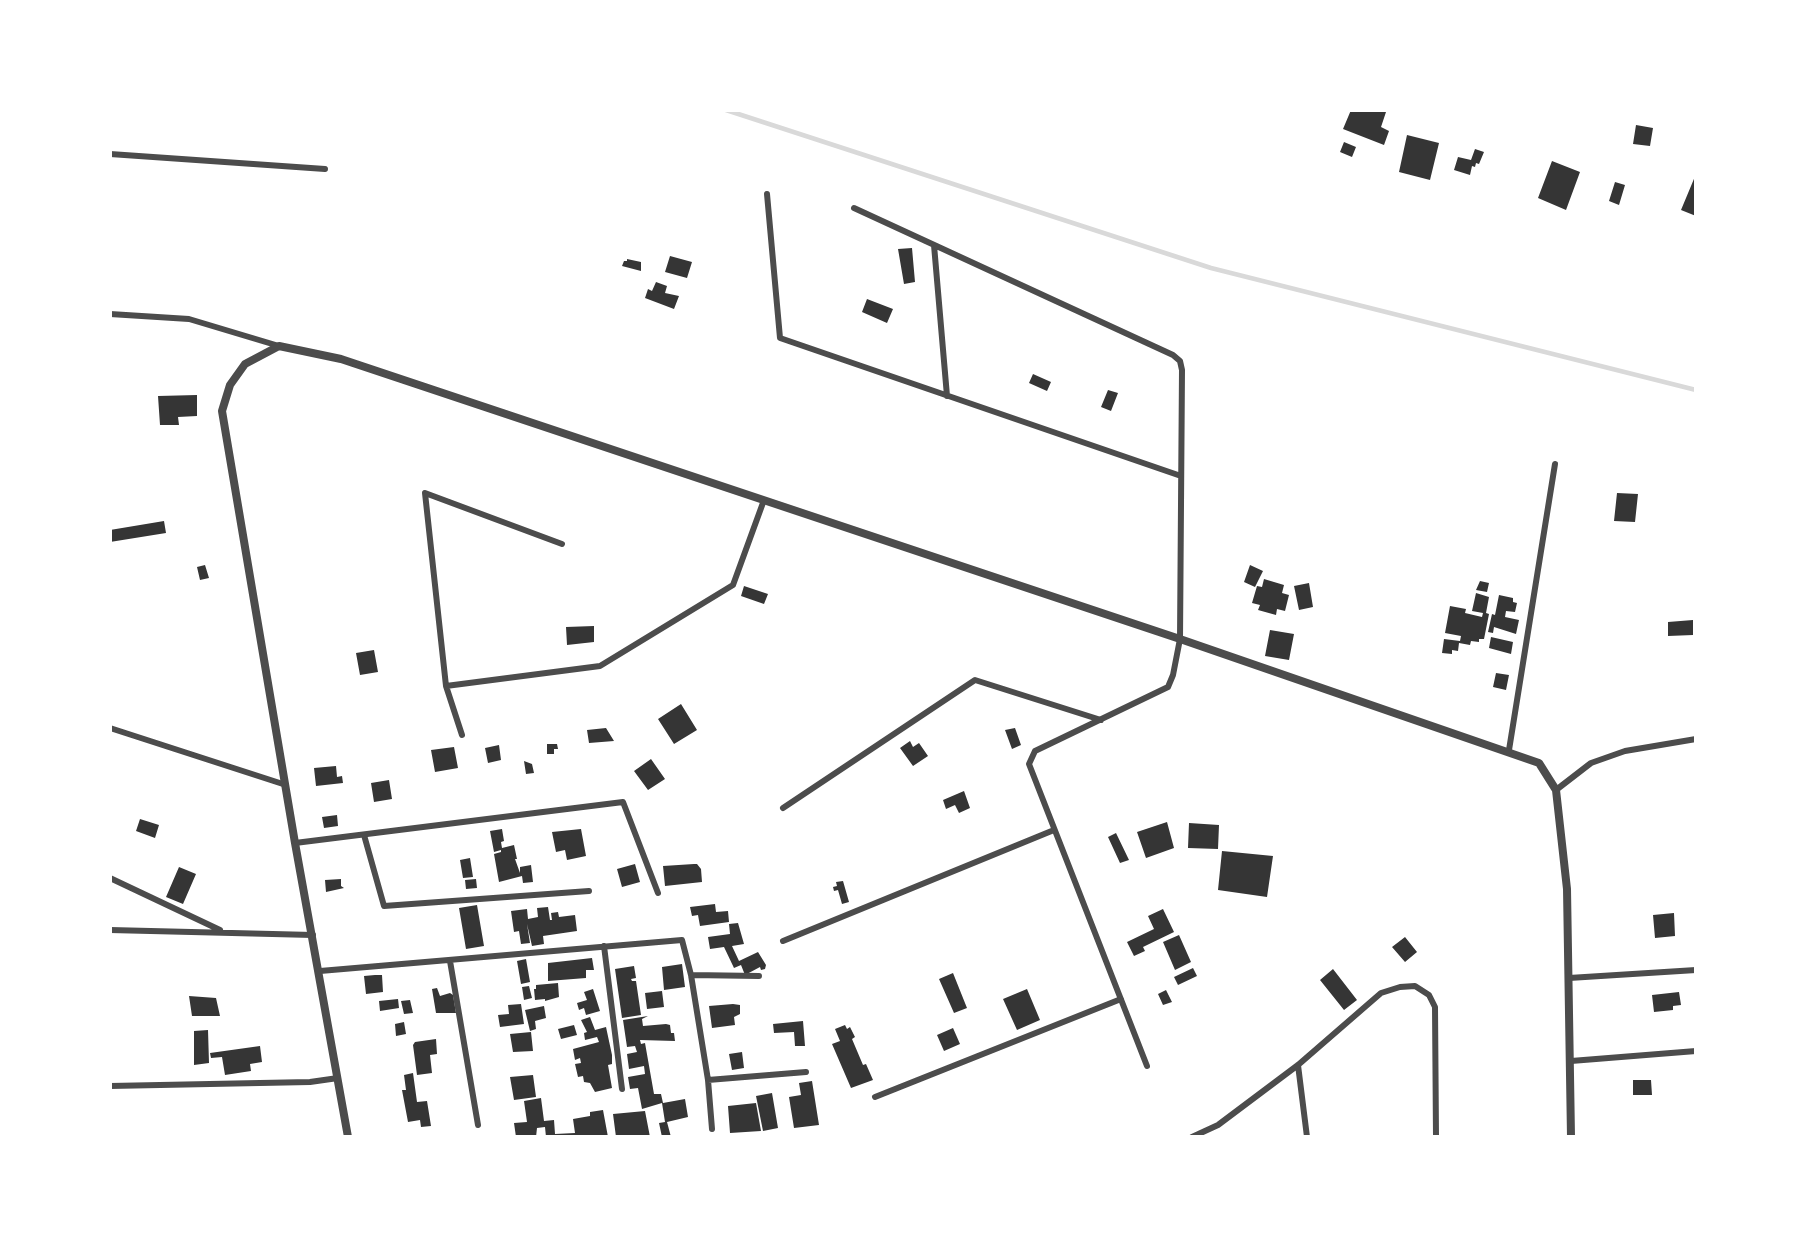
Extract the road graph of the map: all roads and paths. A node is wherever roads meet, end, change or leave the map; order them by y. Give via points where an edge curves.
1 (110, 154) edge
2 (325, 169) dead end
3 (767, 194) dead end
4 (854, 208) dead end
5 (934, 245) junction
6 (110, 314) edge
7 (279, 346) junction
8 (947, 396) junction
9 (1555, 464) dead end
10 (1181, 476) junction
11 (764, 500) junction
12 (562, 544) dead end
13 (1180, 639) junction
14 (446, 686) junction
15 (1101, 720) junction
16 (110, 728) edge
17 (462, 735) dead end
18 (1696, 739) edge
19 (1509, 750) junction
20 (286, 785) junction
21 (1556, 790) junction
22 (783, 807) dead end
23 (1054, 830) junction
24 (364, 835) junction
25 (295, 843) junction
26 (110, 878) edge
27 (590, 891) dead end
28 (658, 893) dead end
29 (110, 930) edge
30 (225, 932) junction
31 (313, 935) junction
32 (783, 941) dead end
33 (604, 946) junction
34 (450, 961) junction
35 (1696, 970) edge
36 (320, 971) junction
37 (691, 975) junction
38 (759, 976) dead end
39 (1569, 978) junction
40 (1121, 999) junction
41 (1696, 1051) edge
42 (1571, 1061) junction
43 (1298, 1065) junction
44 (1147, 1066) dead end
45 (806, 1072) dead end
46 (338, 1078) junction
47 (708, 1080) junction
48 (110, 1086) edge
49 (622, 1089) dead end
50 (875, 1097) dead end
51 (478, 1125) dead end
52 (712, 1129) dead end
53 (348, 1137) edge
54 (1192, 1137) edge
55 (1307, 1137) edge
56 (1436, 1137) edge
57 (1571, 1137) edge

1 - 2 street
3 - 8 street via 780,338
4 - 5 street
5 - 8 street
5 - 10 street via 1180,361
6 - 7 street via 189,319
7 - 11 street via 341,359
7 - 20 street via 245,364 230,385 222,411
8 - 10 street
9 - 19 street
10 - 13 street
11 - 13 street
11 - 14 street via 733,585 600,666
12 - 14 street via 425,494
13 - 15 street via 1168,687
13 - 19 street
14 - 17 street
15 - 22 street via 975,680
15 - 23 street via 1035,751 1029,764
16 - 20 street
18 - 21 street via 1625,751 1591,763
19 - 21 street via 1539,762
20 - 25 street
21 - 39 street via 1567,889
23 - 32 street
23 - 40 street
24 - 25 street
24 - 27 street via 384,906
24 - 28 street via 623,802
25 - 31 street
26 - 30 street
29 - 30 street
30 - 31 street
31 - 36 street
33 - 34 street
33 - 37 street via 682,940
33 - 49 street
34 - 36 street
34 - 51 street
35 - 39 street
36 - 46 street
37 - 38 street
37 - 47 street
39 - 42 street
40 - 44 street
40 - 50 street
41 - 42 street
42 - 57 street
43 - 54 street via 1218,1125
43 - 55 street
43 - 56 street via 1381,993 1415,986 1429,995 1435,1007
45 - 47 street
46 - 48 street
46 - 53 street
47 - 52 street

